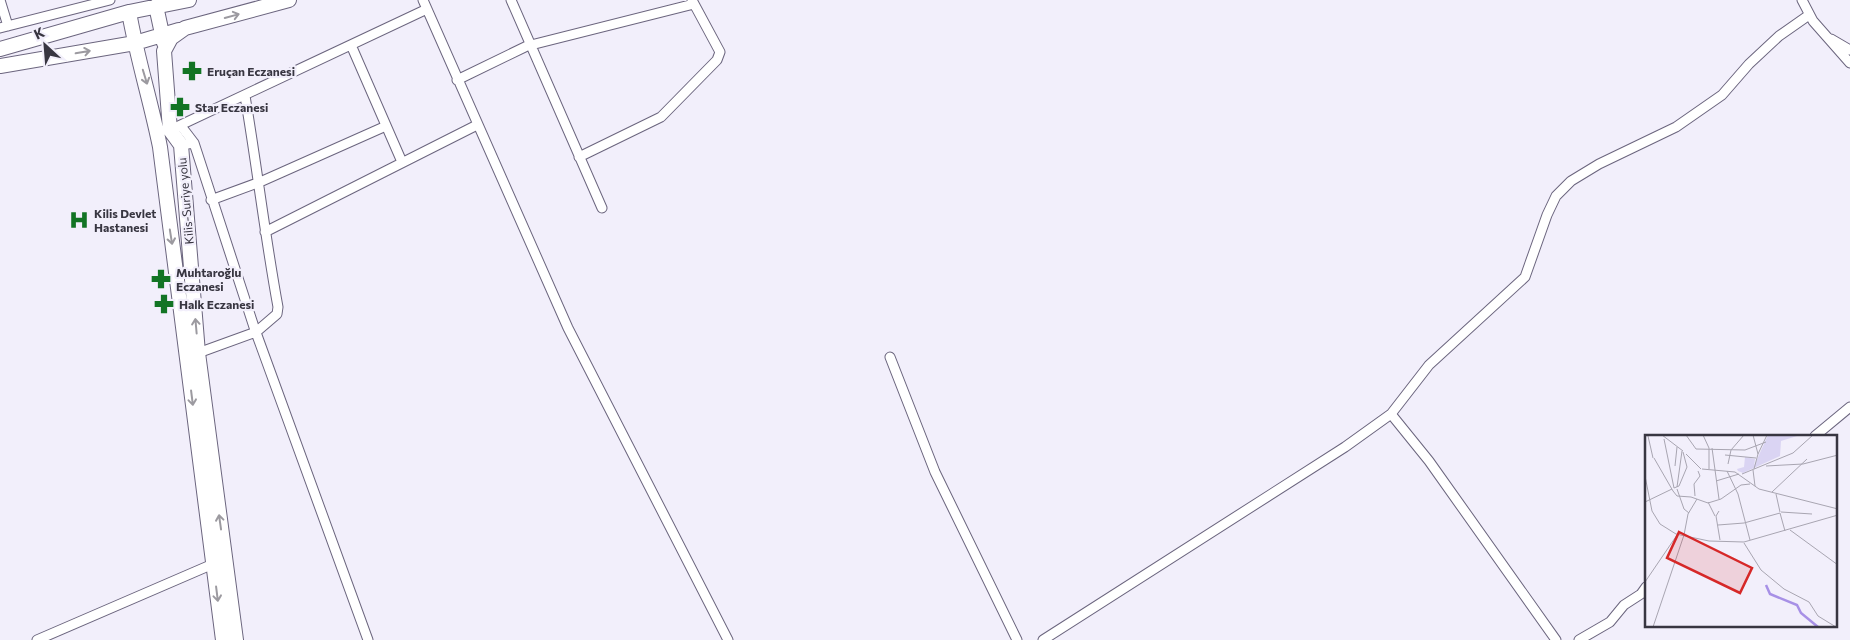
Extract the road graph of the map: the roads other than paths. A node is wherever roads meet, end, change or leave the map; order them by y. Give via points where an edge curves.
1 (0, 0) edge
2 (110, 0) edge
3 (189, 0) edge
4 (289, 0) edge
5 (423, 0) edge
6 (511, 0) edge
7 (1802, 0) edge
8 (693, 2) edge
9 (156, 6) junction
10 (427, 9) junction
11 (129, 12) junction
12 (1809, 15) junction
13 (4, 27) edge
14 (185, 28) junction
15 (163, 35) junction
16 (1824, 36) junction
17 (135, 43) junction
18 (351, 45) junction
19 (531, 45) junction
20 (0, 49) edge
21 (1850, 50) edge
22 (164, 51) junction
23 (1850, 63) edge
24 (0, 66) edge
25 (458, 80) junction
26 (245, 96) junction
27 (477, 125) junction
28 (386, 126) junction
29 (176, 128) junction
30 (187, 144) junction
31 (579, 158) junction
32 (402, 162) junction
33 (260, 182) junction
34 (211, 200) junction
35 (602, 208) dead end
36 (265, 232) junction
37 (256, 332) junction
38 (198, 353) junction
39 (890, 357) dead end
40 (1850, 407) edge
41 (1391, 414) junction
42 (1816, 435) edge
43 (214, 564) junction
44 (1645, 588) edge
45 (37, 640) edge
46 (223, 640) edge
47 (236, 640) edge
48 (368, 640) edge
49 (728, 640) edge
50 (1017, 640) edge
51 (1043, 640) edge
52 (1556, 640) edge
53 (1579, 640) edge

1 - 13 street
2 - 13 street
3 - 9 highway
14 -> 4 highway
5 - 10 street
6 - 19 street
7 - 12 street
8 - 19 street
8 - 31 street via 720,52 717,60 661,117
9 - 11 highway
9 - 15 highway
10 - 18 street
10 - 25 street
11 - 17 highway, Kilis-Suriye yolu
11 - 20 highway
12 - 16 street
12 - 41 street via 1779,36 1722,95 1676,127 1598,164 1571,181 1556,196 1525,276 1429,365
14 - 15 highway
14 - 22 highway via 171,38
15 - 17 highway
15 - 22 highway
16 - 21 street
16 - 23 street
24 -> 17 highway
17 -> 43 highway, Kilis-Suriye yolu via 160,147
18 - 26 street
18 - 28 street
19 - 25 street
19 - 31 street
22 - 29 highway
25 - 27 street
26 - 29 street
26 - 33 street
27 - 32 street
27 - 49 street via 568,328
28 - 32 street
28 - 33 street
29 - 30 highway, Kilis-Suriye yolu
30 - 34 street
38 -> 30 highway, Kilis-Suriye yolu
31 - 35 street
32 - 36 street
33 - 34 street
33 - 36 street
34 - 37 street
36 - 37 street via 278,307 277,314
37 - 38 street
37 - 48 street
47 -> 38 highway, Kilis-Suriye yolu
39 - 50 street via 935,472
40 - 42 street
41 - 51 street
41 - 52 street
43 - 45 street
43 -> 46 highway, Kilis-Suriye yolu
44 - 53 street via 1624,605 1610,622

